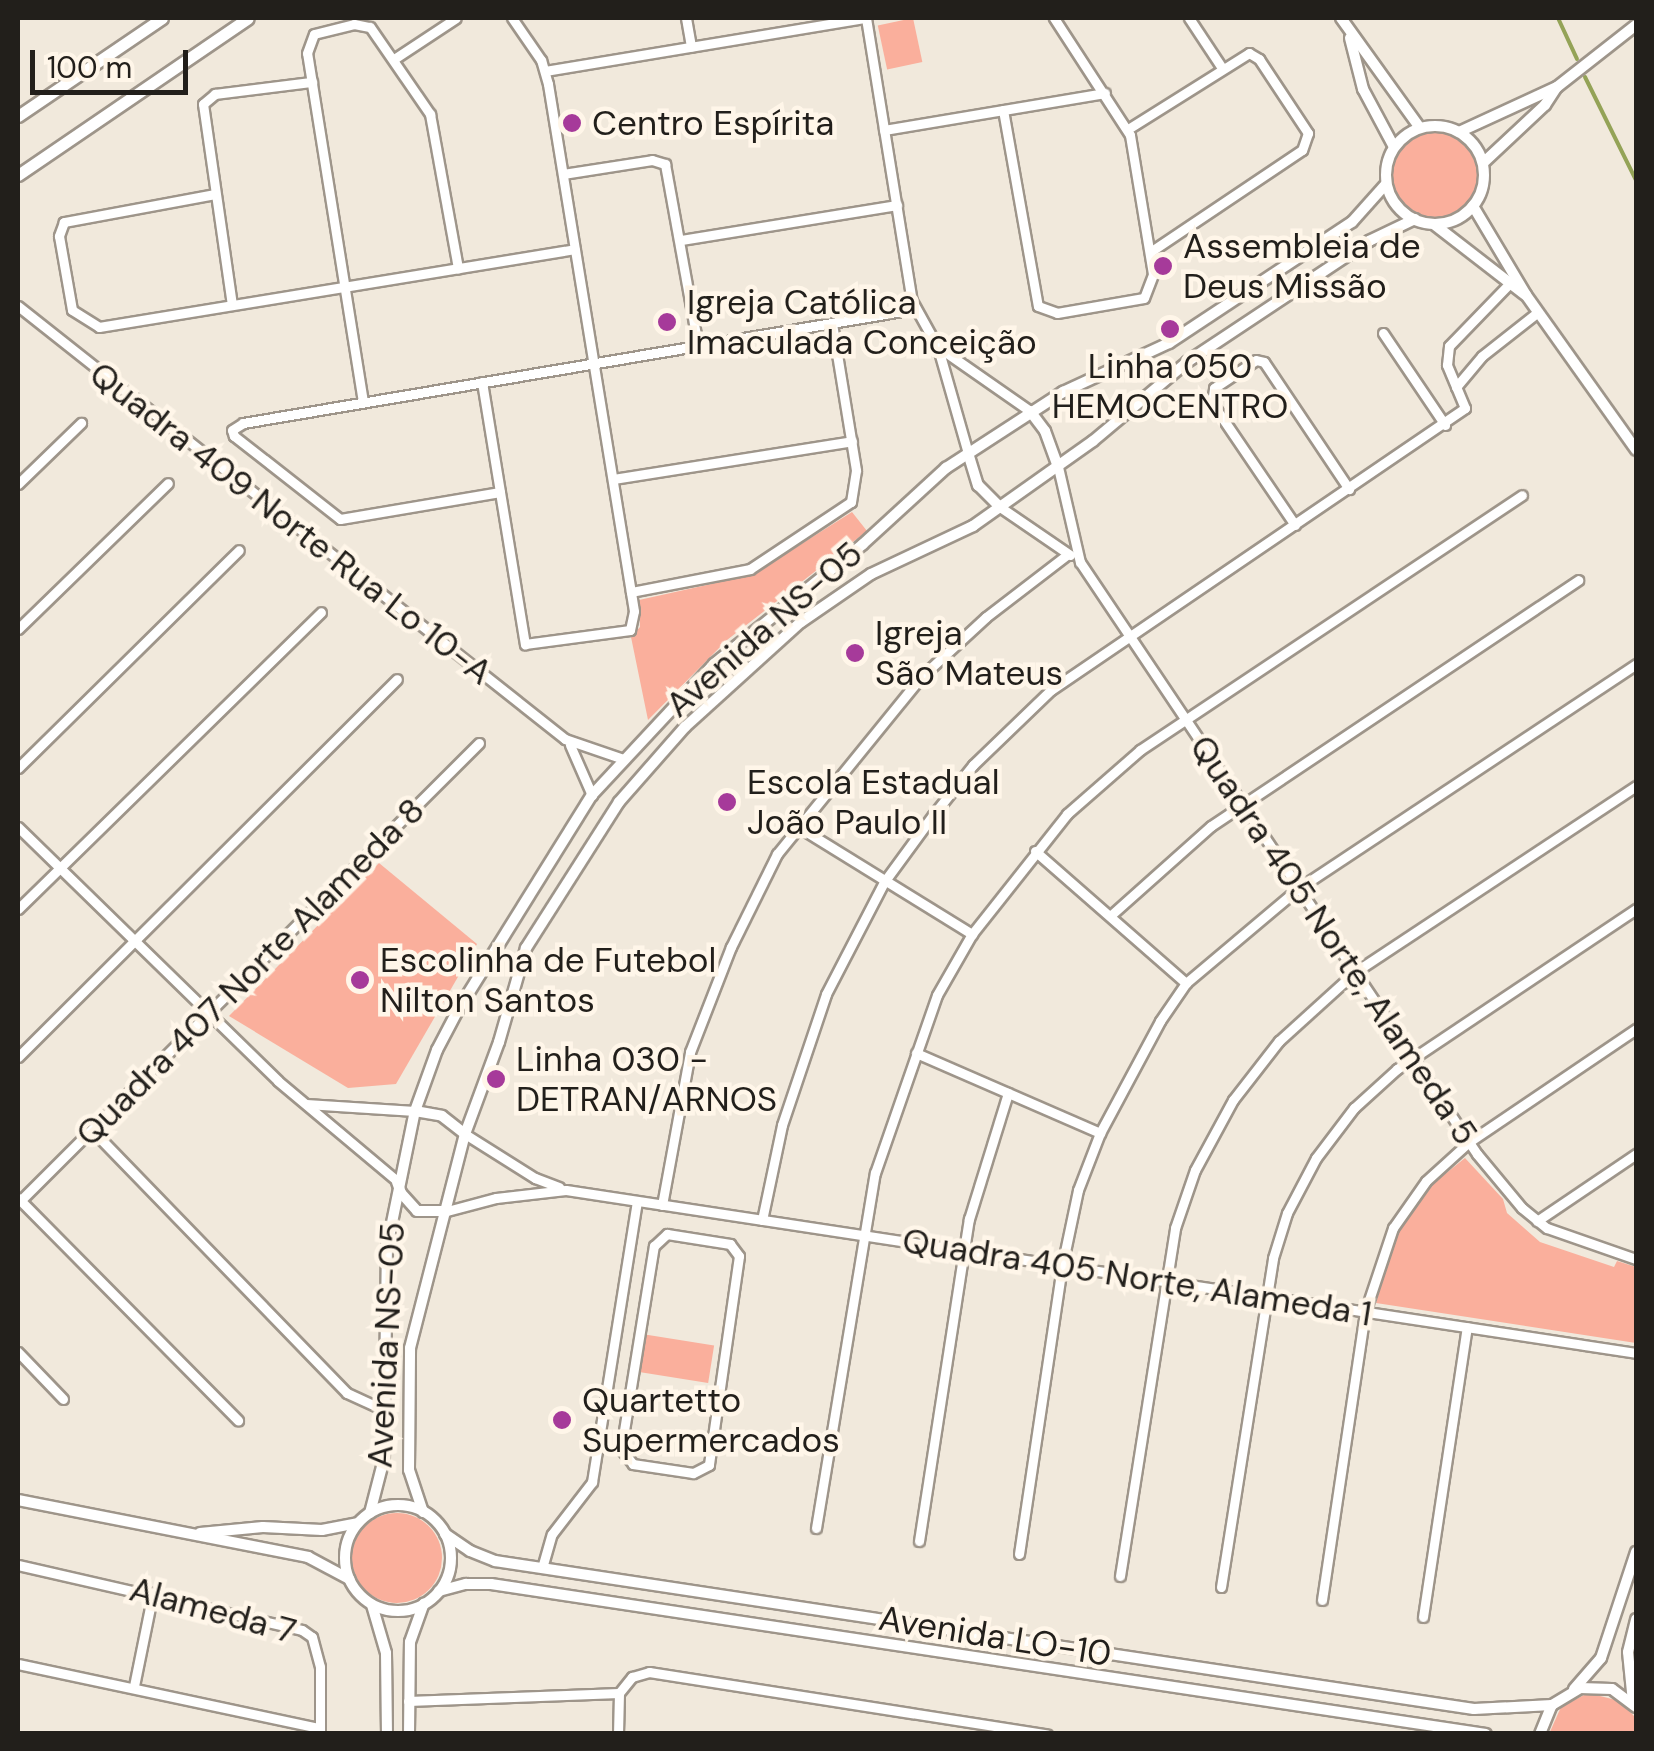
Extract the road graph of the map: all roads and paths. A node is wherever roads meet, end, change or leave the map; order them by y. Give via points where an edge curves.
1 (162, 18) edge
2 (248, 18) edge
3 (456, 18) edge
4 (512, 18) edge
5 (686, 18) edge
6 (866, 18) edge
7 (1054, 18) edge
8 (1189, 18) edge
9 (1344, 22) edge
10 (1636, 25) edge
11 (691, 47) junction
12 (394, 59) junction
13 (1222, 68) junction
14 (545, 71) junction
15 (312, 82) junction
16 (1557, 87) junction
17 (1105, 94) junction
18 (1003, 110) junction
19 (18, 116) edge
20 (1420, 128) junction
21 (884, 130) junction
22 (1128, 130) junction
23 (1459, 132) junction
24 (1394, 147) junction
25 (1483, 163) junction
26 (563, 174) junction
27 (18, 175) edge
28 (1386, 184) junction
29 (214, 194) junction
30 (896, 205) junction
31 (1473, 206) junction
32 (1415, 219) junction
33 (1434, 224) junction
34 (681, 240) junction
35 (575, 249) junction
36 (1150, 252) junction
37 (458, 268) junction
38 (1510, 284) junction
39 (345, 286) junction
40 (1526, 295) junction
41 (232, 305) junction
42 (18, 306) edge
43 (914, 309) junction
44 (1538, 312) junction
45 (832, 323) junction
46 (1383, 333) dead end
47 (698, 346) junction
48 (938, 348) junction
49 (594, 363) junction
50 (482, 382) junction
51 (1456, 386) junction
52 (363, 402) junction
53 (1030, 412) junction
54 (80, 423) dead end
55 (1445, 424) junction
56 (852, 441) junction
57 (1636, 450) edge
58 (968, 453) junction
59 (1058, 467) junction
60 (612, 480) junction
61 (168, 483) dead end
62 (18, 484) edge
63 (1349, 489) junction
64 (500, 492) junction
65 (1522, 495) dead end
66 (1000, 507) junction
67 (1295, 526) junction
68 (239, 550) dead end
69 (1068, 554) junction
70 (1080, 562) junction
71 (1578, 580) dead end
72 (631, 592) junction
73 (321, 612) dead end
74 (18, 628) edge
75 (1130, 636) junction
76 (1636, 664) edge
77 (397, 679) dead end
78 (1186, 720) junction
79 (565, 739) junction
80 (479, 743) dead end
81 (623, 759) junction
82 (18, 768) edge
83 (1636, 786) edge
84 (592, 795) junction
85 (1243, 804) junction
86 (797, 826) junction
87 (18, 827) edge
88 (1035, 851) junction
89 (57, 868) junction
90 (884, 882) junction
91 (1299, 888) junction
92 (1636, 908) edge
93 (18, 909) edge
94 (1110, 916) junction
95 (972, 934) junction
96 (130, 940) junction
97 (1356, 972) junction
98 (1186, 984) junction
99 (208, 1010) junction
100 (1636, 1029) edge
101 (916, 1053) junction
102 (18, 1057) edge
103 (1412, 1058) junction
104 (1008, 1093) junction
105 (303, 1104) junction
106 (414, 1112) junction
107 (93, 1132) junction
108 (1100, 1132) junction
109 (466, 1134) junction
110 (1469, 1142) junction
111 (1636, 1154) edge
112 (397, 1181) junction
113 (566, 1190) junction
114 (19, 1198) edge
115 (637, 1202) junction
116 (662, 1206) junction
117 (448, 1211) junction
118 (762, 1220) junction
119 (1537, 1221) junction
120 (862, 1236) junction
121 (963, 1251) junction
122 (1636, 1258) edge
123 (1062, 1266) junction
124 (1164, 1282) junction
125 (1266, 1297) junction
126 (1364, 1312) junction
127 (1467, 1327) junction
128 (615, 1344) junction
129 (634, 1347) junction
130 (18, 1352) edge
131 (1636, 1353) edge
132 (63, 1399) dead end
133 (384, 1410) junction
134 (238, 1420) dead end
135 (18, 1500) edge
136 (423, 1512) junction
137 (370, 1513) junction
138 (358, 1523) junction
139 (816, 1528) dead end
140 (179, 1532) junction
141 (445, 1534) junction
142 (918, 1542) dead end
143 (1636, 1552) edge
144 (1019, 1554) dead end
145 (18, 1565) edge
146 (542, 1568) junction
147 (1120, 1576) dead end
148 (349, 1579) junction
149 (1221, 1587) dead end
150 (439, 1591) junction
151 (153, 1593) junction
152 (1322, 1600) dead end
153 (372, 1604) junction
154 (424, 1604) junction
155 (1423, 1616) dead end
156 (1636, 1619) edge
157 (18, 1664) edge
158 (134, 1686) junction
159 (1574, 1689) junction
160 (619, 1692) junction
161 (408, 1702) junction
162 (1552, 1705) junction
163 (1635, 1705) edge
164 (986, 1729) edge
165 (320, 1731) edge
166 (387, 1734) edge
167 (408, 1734) edge
168 (618, 1734) edge
169 (1047, 1734) edge
170 (1486, 1734) edge
171 (1540, 1734) edge

1 - 19 main road
2 - 27 main road
3 - 12 street
4 - 14 street
5 - 11 street
6 - 11 street
6 - 21 street
7 - 17 street
8 - 13 street
9 - 20 street
9 - 24 street via 1363,88
10 - 16 street
11 - 14 street
12 - 15 street via 365,24 322,30 310,38 307,53
12 - 37 street via 432,119
13 - 22 street
13 - 36 street via 1252,53 1309,142
14 - 26 street
15 - 29 street via 204,100
15 - 39 street
16 - 23 street
16 - 25 street
17 - 18 street
17 - 22 street
18 - 21 street
18 - 36 street via 1035,300 1043,310 1138,300 1151,290
20 - 23 street
20 - 24 street
21 - 30 street
22 - 36 street
23 - 25 street
24 - 28 street
25 - 31 street
26 - 34 street via 661,162 669,170
26 - 35 street
28 - 32 street via 1396,204
28 - 53 street, Avenida NS-05 via 1352,222 1169,343 1087,378
29 - 41 street
29 - 41 street via 62,224 69,306 99,327
30 - 34 street
30 - 43 street
31 - 33 street
31 - 40 street
32 - 33 street
32 - 59 street, Avenida NS-05 via 1369,241 1186,362
33 - 38 street
34 - 47 street
35 - 37 street
35 - 49 street
37 - 39 street
38 - 40 street
38 - 51 street via 1450,346 1447,365
39 - 41 street
39 - 52 street
40 - 44 street
42 - 79 street, Quadra 409 Norte Rua Lo 10-A
43 - 45 street
43 - 48 street
44 - 51 street
44 - 57 street
45 - 47 street
45 - 56 street
46 - 55 street
47 - 49 street
48 - 53 street
48 - 58 street
49 - 50 street
49 - 60 street
50 - 52 street
50 - 64 street
51 - 55 street via 1464,408
52 - 64 street via 233,428 234,436 340,518
53 - 58 street, Avenida NS-05
53 - 59 street
54 - 62 street
55 - 63 street
56 - 60 street
56 - 72 street via 856,491 846,508 750,569
58 - 66 street via 978,485
58 - 81 street, Avenida NS-05 via 734,646
59 - 66 street, Avenida NS-05
59 - 70 street
60 - 72 street
61 - 74 street
63 - 67 street
63 - 67 street via 1264,362 1256,360 1214,388 1212,403
64 - 72 street via 526,644 624,633 633,626
65 - 78 street
66 - 69 street
66 - 109 street, Avenida NS-05 via 955,537 857,582 801,622 725,687 643,772 526,948
67 - 75 street
68 - 82 street
69 - 70 street
69 - 86 street via 986,617 922,678
70 - 75 street, Quadra 405 Norte, Alameda 5
71 - 85 street
73 - 89 street
75 - 78 street, Quadra 405 Norte, Alameda 5
75 - 90 street via 1051,690 973,765
76 - 91 street
77 - 96 street
78 - 85 street, Quadra 405 Norte, Alameda 5
78 - 88 street via 1104,780
79 - 81 street, Quadra 409 Norte Rua Lo 10-A
79 - 84 street, Quadra 409 Norte Rua Lo 10-A
80 - 99 street, Quadra 407 Norte Alameda 8
81 - 84 street, Avenida NS-05
83 - 97 street
84 - 106 street, Avenida NS-05 via 458,1010
85 - 91 street, Quadra 405 Norte, Alameda 5
85 - 94 street
86 - 90 street
86 - 116 street via 731,947 690,1052
87 - 89 street
88 - 94 street
88 - 95 street
89 - 93 street
89 - 96 street
90 - 95 street
90 - 118 street via 806,1043
91 - 97 street, Quadra 405 Norte, Alameda 5
91 - 98 street
92 - 103 street
94 - 98 street
95 - 101 street via 937,995
96 - 99 street
96 - 102 street
97 - 103 street, Quadra 405 Norte, Alameda 5
97 - 124 street via 1279,1041 1232,1100 1190,1181
98 - 108 street via 1134,1063
99 - 105 street
99 - 107 street, Quadra 407 Norte Alameda 8
100 - 110 street
101 - 104 street
101 - 120 street via 888,1126
103 - 110 street, Quadra 405 Norte, Alameda 5
103 - 125 street via 1354,1108 1316,1158 1283,1224
104 - 108 street
104 - 121 street
105 - 106 street
105 - 112 street
106 - 109 street via 442,1116
106 - 112 street, Avenida NS-05
107 - 114 street, Quadra 407 Norte Alameda 8
107 - 133 street via 347,1393
108 - 123 street via 1078,1190
109 - 113 street
109 - 117 street, Avenida NS-05
110 - 119 street, Quadra 405 Norte, Alameda 5
110 - 126 street via 1426,1181 1400,1217
111 - 119 street
112 - 117 street via 418,1211
112 - 133 street, Avenida NS-05 via 387,1247
113 - 115 street, Quadra 405 Norte, Alameda 1
113 - 117 street via 531,1191
114 - 134 street
115 - 116 street, Quadra 405 Norte, Alameda 1
115 - 128 street
116 - 118 street, Quadra 405 Norte, Alameda 1
117 - 136 street, Avenida NS-05 via 408,1362 409,1470
118 - 120 street, Quadra 405 Norte, Alameda 1
119 - 122 street, Quadra 405 Norte, Alameda 5
120 - 121 street, Quadra 405 Norte, Alameda 1
120 - 139 street
121 - 123 street, Quadra 405 Norte, Alameda 1
121 - 142 street
123 - 124 street, Quadra 405 Norte, Alameda 1
123 - 144 street
124 - 125 street, Quadra 405 Norte, Alameda 1
124 - 147 street
125 - 126 street, Quadra 405 Norte, Alameda 1
125 - 149 street
126 - 127 street, Quadra 405 Norte, Alameda 1
126 - 152 street
127 - 131 street, Quadra 405 Norte, Alameda 1
127 - 155 street
128 - 129 street
128 - 146 street via 592,1482 552,1534
129 - 129 street via 656,1240 667,1234 736,1247 710,1464 702,1471 633,1464 623,1456
130 - 132 street
133 - 137 street, Avenida NS-05 via 383,1469
135 - 140 street
136 - 137 street, Avenida NS-05 via 398,1505
136 - 141 street, Avenida NS-05
137 - 138 street, Avenida NS-05
138 - 140 street via 328,1530
138 - 148 street via 345,1550
140 - 148 street via 313,1558
141 - 146 street, Avenida LO-10 via 486,1558
141 - 150 street via 450,1566
143 - 159 street via 1600,1658
145 - 151 street, Alameda 7
146 - 162 street, Avenida LO-10 via 1474,1709
148 - 153 street
150 - 154 street
150 - 170 street, Avenida LO-10 via 491,1584
151 - 158 street
151 - 165 street, Alameda 7 via 312,1636 320,1666
153 - 154 street via 396,1610
153 - 166 street via 386,1653
154 - 161 street via 410,1639
156 - 163 street via 1628,1652
157 - 158 street
158 - 165 street
159 - 162 street
159 - 163 street via 1607,1687
160 - 161 street
160 - 164 street via 632,1677 649,1672
160 - 168 street
161 - 167 street
162 - 171 street
164 - 169 street

